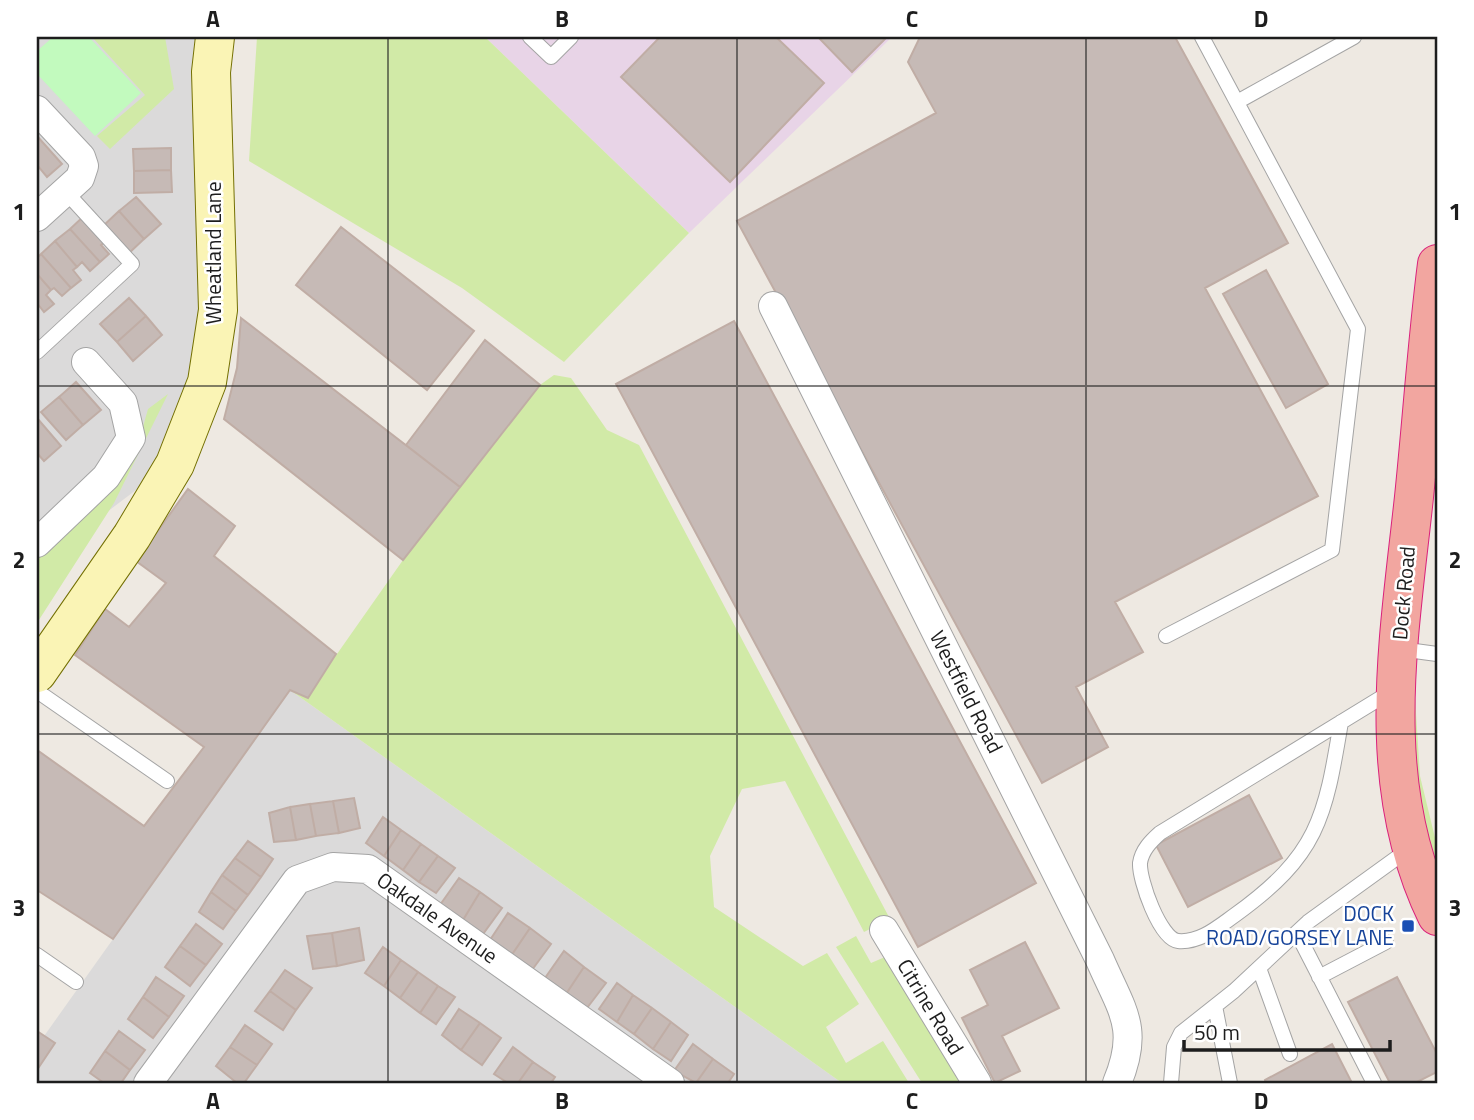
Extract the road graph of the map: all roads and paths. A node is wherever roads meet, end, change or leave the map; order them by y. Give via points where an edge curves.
1 (215, 37) edge
2 (530, 37) edge
3 (571, 37) edge
4 (1202, 37) edge
5 (1354, 37) edge
6 (1237, 102) junction
7 (37, 110) edge
8 (65, 191) junction
9 (37, 217) edge
10 (1437, 264) edge
11 (773, 306) dead end
12 (1433, 346) edge
13 (37, 352) edge
14 (86, 362) dead end
15 (37, 543) edge
16 (1166, 636) dead end
17 (1399, 649) junction
18 (1437, 654) edge
19 (37, 673) edge
20 (1395, 689) junction
21 (37, 691) edge
22 (1342, 722) junction
23 (167, 781) dead end
24 (1412, 846) junction
25 (1437, 916) edge
26 (884, 930) dead end
27 (1297, 933) junction
28 (1386, 942) dead end
29 (37, 955) edge
30 (1259, 968) junction
31 (1319, 977) junction
32 (76, 982) dead end
33 (1215, 1006) junction
34 (1290, 1054) dead end
35 (148, 1083) edge
36 (670, 1083) edge
37 (977, 1083) edge
38 (1117, 1083) edge
39 (1171, 1083) edge
40 (1230, 1083) edge
41 (1374, 1083) edge

1 - 19 main road, Wheatland Lane via 211,72 218,310 207,382 175,464 125,547
2 - 3 lane via 551,57
4 - 6 lane
5 - 6 lane
6 - 16 lane via 1358,328 1332,550
7 - 8 street via 84,166 80,178
8 - 9 street
8 - 13 lane via 132,264
10 - 12 highway, Dock Road
11 - 38 street, Westfield Road via 1100,960 1130,1030 1128,1057
12 - 17 highway, Dock Road
14 - 15 street via 123,403 131,438 106,477
17 - 18 lane
17 - 20 highway, Dock Road
20 - 22 lane
20 - 24 highway, Dock Road via 1396,776
21 - 23 lane
22 - 22 lane via 1160,833 1146,846 1140,863 1143,882 1163,933 1175,941 1193,940 1254,901 1291,869 1309,845 1330,790
24 - 25 highway, Dock Road
24 - 27 lane
26 - 37 street, Citrine Road
27 - 30 lane
27 - 31 lane
28 - 31 lane
29 - 32 lane
30 - 33 lane
30 - 34 lane
31 - 41 lane
33 - 39 lane via 1181,1033 1174,1046
33 - 40 lane
35 - 36 street, Oakdale Avenue via 297,880 333,867 368,869

